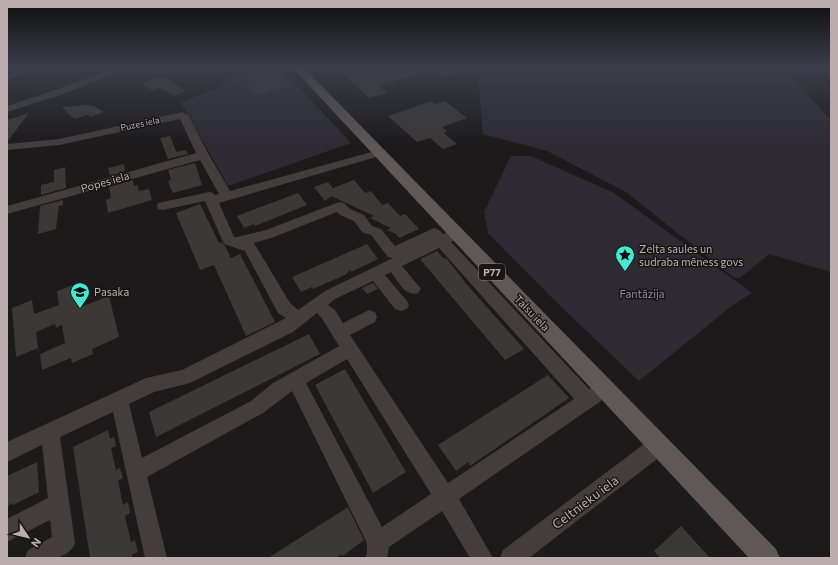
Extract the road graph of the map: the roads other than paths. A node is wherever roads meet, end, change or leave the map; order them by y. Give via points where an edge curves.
1 (55, 93) edge
2 (322, 93) edge
3 (7, 109) edge
4 (7, 147) edge
5 (379, 153) junction
6 (203, 155) junction
7 (226, 195) junction
8 (211, 201) junction
9 (163, 206) dead end
10 (7, 210) edge
11 (449, 237) junction
12 (238, 242) junction
13 (395, 259) junction
14 (375, 273) junction
15 (413, 289) dead end
16 (318, 305) junction
17 (401, 305) dead end
18 (370, 317) dead end
19 (299, 319) junction
20 (340, 332) junction
21 (350, 349) junction
22 (295, 380) junction
23 (596, 395) junction
24 (119, 400) junction
25 (50, 432) junction
26 (659, 445) junction
27 (7, 452) edge
28 (136, 472) junction
29 (444, 497) junction
30 (58, 504) junction
31 (7, 531) edge
32 (377, 550) edge
33 (36, 558) edge
34 (156, 558) edge
35 (482, 558) edge
36 (511, 558) edge
37 (768, 558) edge

1 - 3 street
2 - 5 main road, Talsu iela / P77
4 - 6 street, Puzes iela via 59,142 182,114
5 - 7 street
5 - 11 main road, Talsu iela / P77
6 - 7 street, Puzes iela
6 - 10 street, Popes iela
7 - 8 street
8 - 9 street via 209,196
8 - 12 street via 229,240
11 - 13 street
11 - 23 main road, Talsu iela / P77
12 - 13 street via 269,234 339,206 345,212 359,218 367,229 376,232
12 - 19 street via 250,247 284,308
13 - 14 street
13 - 15 street
14 - 16 street via 330,295
14 - 17 street
16 - 19 street
16 - 20 street via 329,315
18 - 20 street
19 - 24 street via 184,377 152,384
20 - 21 street
21 - 22 street
21 - 29 street
22 - 28 street via 279,388 257,407
22 - 32 street
23 - 26 main road, Talsu iela / P77
23 - 29 street
24 - 25 street
24 - 28 street
25 - 27 street
25 - 30 street
26 - 36 street, Celtnieku iela
26 - 37 main road, Talsu iela / P77
28 - 34 street
29 - 32 street
29 - 35 street
30 - 31 street
30 - 33 street via 64,543

